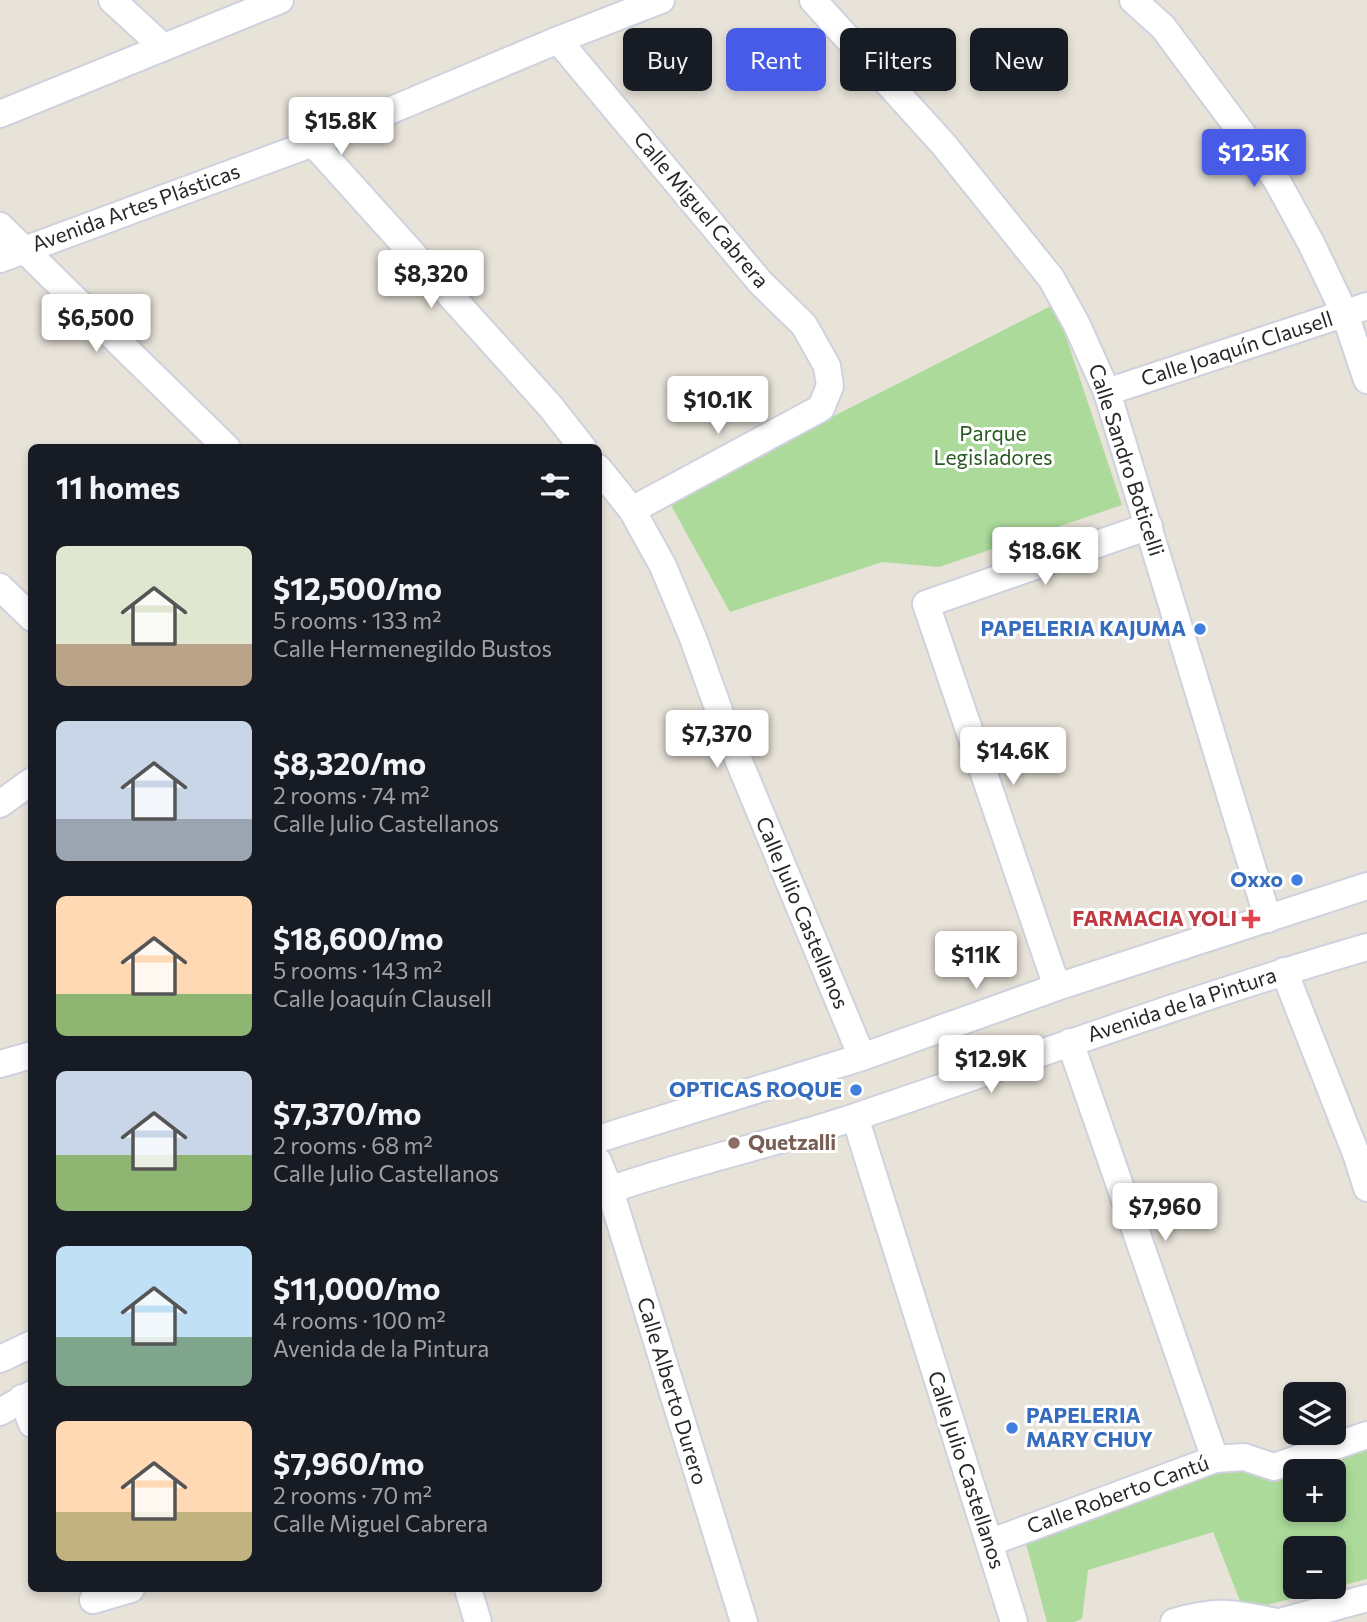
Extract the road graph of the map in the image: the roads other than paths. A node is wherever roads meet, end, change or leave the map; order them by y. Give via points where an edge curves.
1 (112, 0) edge
2 (280, 0) edge
3 (661, 0) edge
4 (813, 0) edge
5 (1133, 0) edge
6 (558, 40) junction
7 (162, 46) junction
8 (0, 114) edge
9 (313, 143) junction
10 (0, 226) edge
11 (12, 255) edge
12 (1356, 310) edge
13 (1367, 380) edge
14 (1107, 392) junction
15 (223, 444) edge
16 (580, 444) edge
17 (602, 473) edge
18 (632, 510) junction
19 (1149, 526) junction
20 (0, 587) edge
21 (28, 614) edge
22 (28, 784) edge
23 (0, 804) edge
24 (1367, 886) edge
25 (1268, 919) junction
26 (1367, 947) edge
27 (1284, 971) junction
28 (1057, 987) junction
29 (1070, 1042) junction
30 (28, 1056) edge
31 (862, 1057) junction
32 (0, 1064) edge
33 (855, 1117) junction
34 (602, 1138) edge
35 (1367, 1188) edge
36 (604, 1192) edge
37 (28, 1346) edge
38 (0, 1359) edge
39 (27, 1396) edge
40 (0, 1412) edge
41 (1367, 1434) edge
42 (1215, 1459) junction
43 (989, 1543) junction
44 (124, 1592) edge
45 (469, 1592) edge
46 (1367, 1598) edge
47 (94, 1604) edge
48 (478, 1622) edge
49 (744, 1622) edge
50 (1014, 1622) edge
51 (1174, 1622) edge
52 (1278, 1622) edge

1 - 7 street
2 - 7 street
3 - 6 street, Avenida Artes Plásticas
4 - 14 street, Calle Sandro Boticelli via 944,145 1051,278
5 - 12 street via 1163,27 1276,179
6 - 9 street, Avenida Artes Plásticas
6 - 18 street, Calle Miguel Cabrera via 760,282 804,325 827,366 830,386 821,408
7 - 8 street
9 - 11 street, Avenida Artes Plásticas
9 - 16 street
10 - 11 street
11 - 15 street
12 - 13 street
12 - 14 street, Calle Joaquín Clausell
14 - 19 street, Calle Sandro Boticelli
17 - 18 street, Calle Julio Castellanos
18 - 31 street, Calle Julio Castellanos via 663,566
19 - 25 street, Calle Sandro Boticelli
19 - 28 street via 926,604
20 - 21 street
22 - 23 street
24 - 25 street
25 - 28 street
26 - 27 street, Avenida de la Pintura
27 - 29 street, Avenida de la Pintura
27 - 35 street
28 - 31 street
29 - 33 street, Avenida de la Pintura
29 - 42 street
30 - 32 street
31 - 34 street
33 - 36 street, Avenida de la Pintura
33 - 43 street, Calle Julio Castellanos
36 - 49 street, Calle Alberto Durero
37 - 38 street
39 - 40 street
41 - 42 street, Calle Roberto Cantú via 1274,1466 1244,1457
42 - 43 street, Calle Roberto Cantú
43 - 50 street, Calle Julio Castellanos
44 - 47 street
45 - 48 street
46 - 52 street
51 - 52 street via 1224,1612

